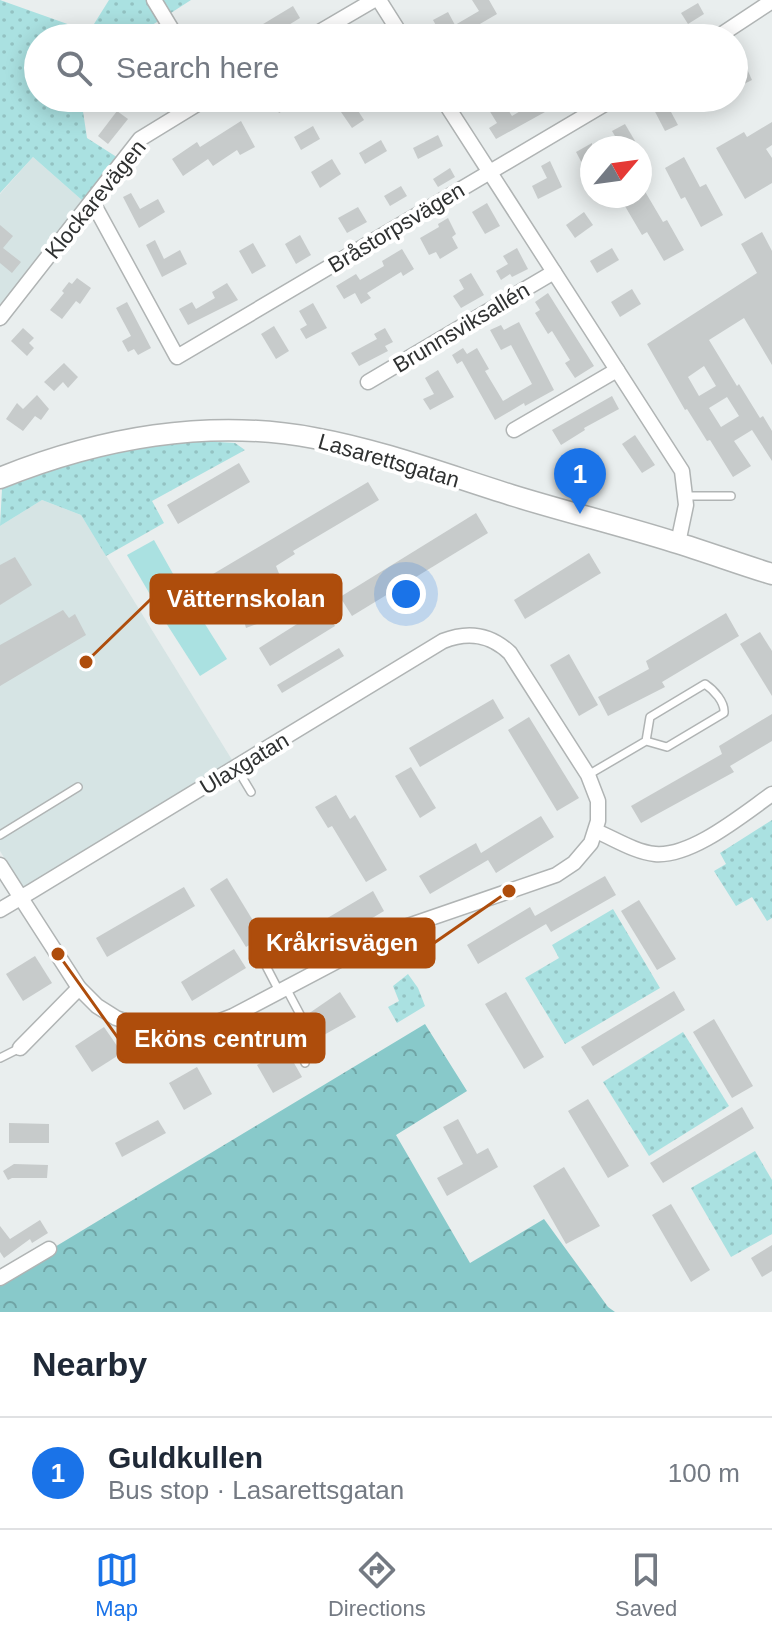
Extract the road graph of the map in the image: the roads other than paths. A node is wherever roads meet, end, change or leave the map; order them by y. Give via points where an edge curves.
1 (154, 0) edge
2 (376, 0) edge
3 (772, 1) edge
4 (169, 24) edge
5 (334, 24) edge
6 (393, 24) edge
7 (737, 24) edge
8 (184, 112) edge
9 (451, 112) edge
10 (591, 112) edge
11 (489, 172) junction
12 (92, 201) junction
13 (554, 272) junction
14 (0, 318) edge
15 (617, 370) junction
16 (368, 382) dead end
17 (514, 430) dead end
18 (0, 478) edge
19 (686, 496) junction
20 (731, 496) dead end
21 (678, 543) junction
22 (772, 574) edge
23 (646, 741) junction
24 (236, 767) junction
25 (588, 775) junction
26 (78, 787) dead end
27 (251, 792) dead end
28 (772, 794) edge
29 (596, 831) junction
30 (0, 835) edge
31 (0, 865) edge
32 (21, 898) junction
33 (0, 910) edge
34 (266, 966) dead end
35 (79, 988) junction
36 (282, 990) junction
37 (225, 1019) junction
38 (303, 1020) junction
39 (20, 1048) joint
40 (0, 1058) edge
41 (305, 1063) dead end
42 (49, 1249) dead end
43 (0, 1278) edge

1 - 4 street
2 - 5 street
2 - 6 street
3 - 7 street
8 - 12 street, Klockarevägen via 140,139
9 - 11 street, Brunnsviksallén
10 - 11 street, Bråstorpsvägen
11 - 12 street, Bråstorpsvägen via 177,357
11 - 13 street, Brunnsviksallén
12 - 14 street, Klockarevägen
13 - 15 street, Brunnsviksallén
13 - 16 street, Brunnsviksallén
15 - 17 street
15 - 19 street, Brunnsviksallén via 682,471
18 - 21 street, Lasarettsgatan via 129,439 220,429 270,432 345,445
19 - 20 lane
19 - 21 street, Brunnsviksallén
21 - 22 street, Lasarettsgatan
23 - 23 lane via 667,747 725,709 705,684 650,717
23 - 25 lane
24 - 25 street, Ulaxgatan via 443,641 469,635 491,639 510,653
24 - 27 lane
24 - 32 street, Ulaxgatan
25 - 29 street via 598,801
26 - 30 lane
28 - 29 street via 681,851 645,852
29 - 36 street via 583,855 556,875 396,930
31 - 32 street
32 - 33 street, Ulaxgatan
32 - 35 street
34 - 36 lane
35 - 37 street via 107,1013 149,1028 202,1028
35 - 39 street
36 - 37 street
36 - 38 lane
37 - 38 lane via 243,1052
38 - 41 lane via 299,1045
39 - 40 lane
42 - 43 street

